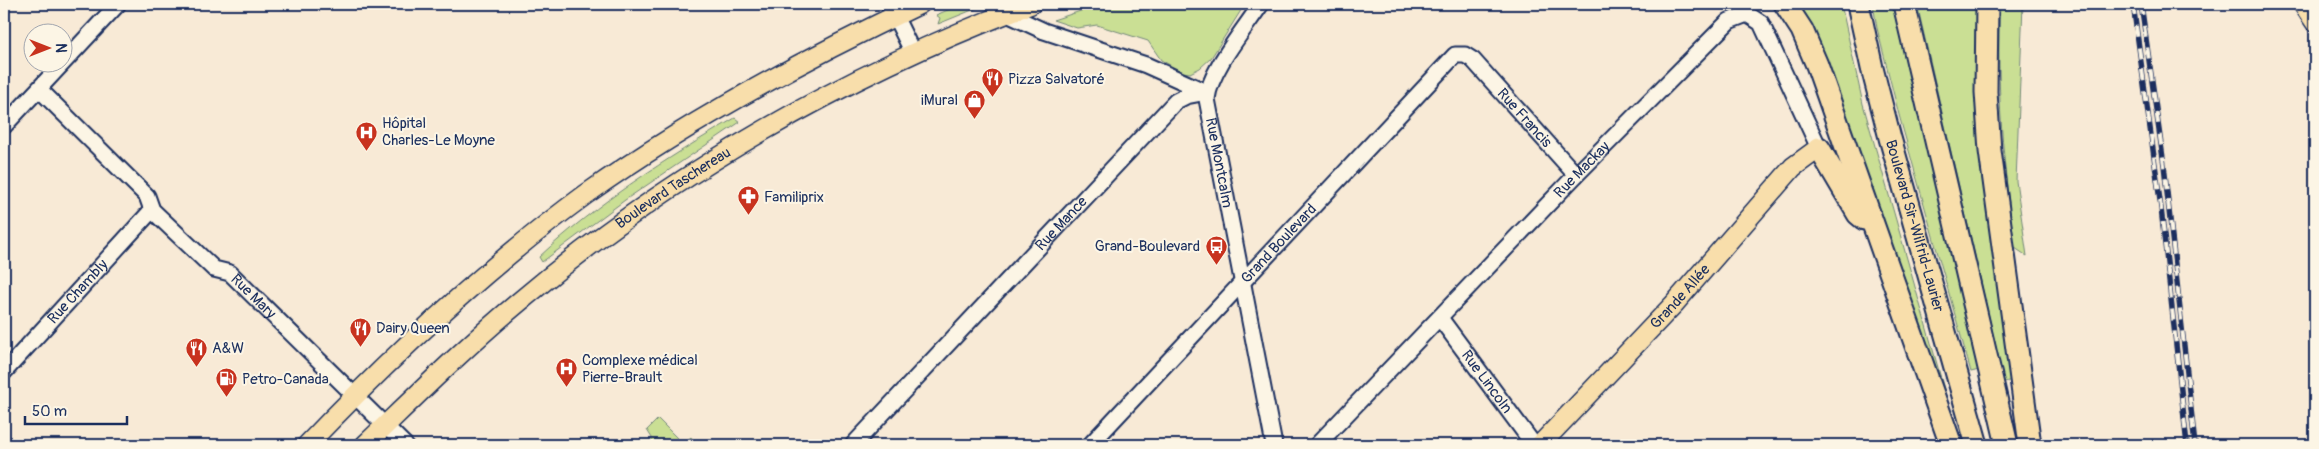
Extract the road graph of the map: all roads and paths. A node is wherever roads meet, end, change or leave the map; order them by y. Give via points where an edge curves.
1 (118, 4) edge
2 (920, 4) edge
3 (1031, 4) edge
4 (1261, 4) edge
5 (1785, 4) edge
6 (1858, 4) edge
7 (1904, 4) edge
8 (1987, 4) edge
9 (2303, 4) edge
10 (892, 10) edge
11 (1005, 14) junction
12 (2315, 22) edge
13 (913, 53) junction
14 (1473, 60) joint
15 (39, 89) junction
16 (1207, 92) junction
17 (4, 126) edge
18 (1819, 148) junction
19 (1576, 175) junction
20 (152, 210) junction
21 (1873, 227) junction
22 (1242, 282) junction
23 (1440, 318) junction
24 (4, 372) edge
25 (355, 396) junction
26 (385, 426) junction
27 (307, 445) edge
28 (365, 445) edge
29 (405, 445) edge
30 (853, 445) edge
31 (1090, 445) edge
32 (1274, 445) edge
33 (1316, 445) edge
34 (1534, 445) edge
35 (1540, 445) edge
36 (1951, 445) edge
37 (1977, 445) edge
38 (2007, 445) edge
39 (2030, 445) edge

1 - 15 street
2 - 10 main road
3 - 11 main road, Boulevard Taschereau
4 - 16 street via 1216,72
5 - 21 highway via 1802,30 1817,65
6 - 37 highway, Boulevard Sir-Wilfrid-Laurier via 1890,138
7 - 38 highway
8 - 39 highway via 1985,62 1990,151
9 - 12 main road
10 - 13 street
10 - 25 main road via 765,82 605,182 474,284
11 - 13 main road, Boulevard Taschereau
11 - 16 street via 1044,31 1154,68
13 - 26 main road, Boulevard Taschereau via 763,132 633,214 520,300 444,367
14 - 19 street, Rue Francis
14 - 22 street, Grand Boulevard via 1465,55 1455,55
15 - 17 street
15 - 20 street, Rue Mary via 147,196
16 - 22 street, Rue Montcalm
16 - 30 street, Rue Mance via 1176,101
18 - 19 street, Rue Mackay via 1761,23 1747,14 1729,21
18 - 21 highway via 1858,214
18 - 35 main road, Grande Allée via 1793,167 1674,304
19 - 23 street, Rue Mackay
20 - 24 street, Rue Chambly
20 - 25 street, Rue Mary via 214,269 230,273
21 - 36 highway
22 - 31 street, Grand Boulevard
22 - 32 street, Rue Montcalm
23 - 33 street, Rue Mackay
23 - 34 street, Rue Lincoln
25 - 26 street, Rue Mary
25 - 27 main road
26 - 28 main road, Boulevard Taschereau
26 - 29 street, Rue Mary

